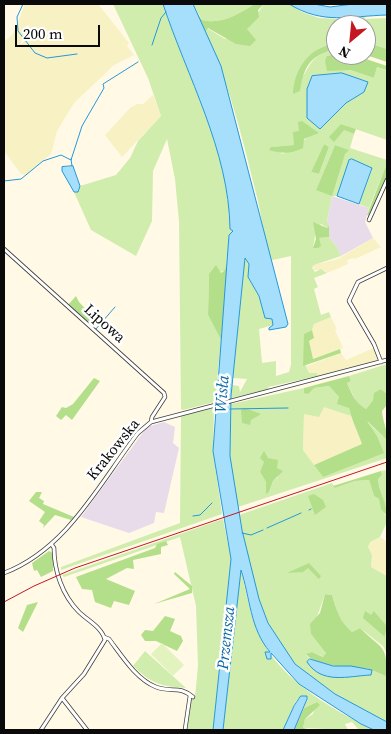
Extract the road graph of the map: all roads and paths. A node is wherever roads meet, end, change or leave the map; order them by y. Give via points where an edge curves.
1 (387, 180) edge
2 (369, 220) dead end
3 (4, 249) edge
4 (387, 268) edge
5 (387, 360) edge
6 (381, 362) junction
7 (151, 422) junction
8 (52, 545) junction
9 (4, 574) edge
10 (104, 637) junction
11 (62, 698) junction
12 (41, 730) edge
13 (87, 730) edge
14 (185, 730) edge

1 - 2 street
3 - 7 street, Lipowa via 164,393 165,397
4 - 6 street via 358,282 349,301
5 - 6 street, Krakowska
6 - 7 street, Krakowska
7 - 8 street, Krakowska via 138,433 75,520
8 - 9 street, Krakowska
8 - 10 street via 56,571 72,606
10 - 11 street via 98,654
10 - 14 street via 148,683 162,689 182,689 192,696
11 - 12 street
11 - 13 street

